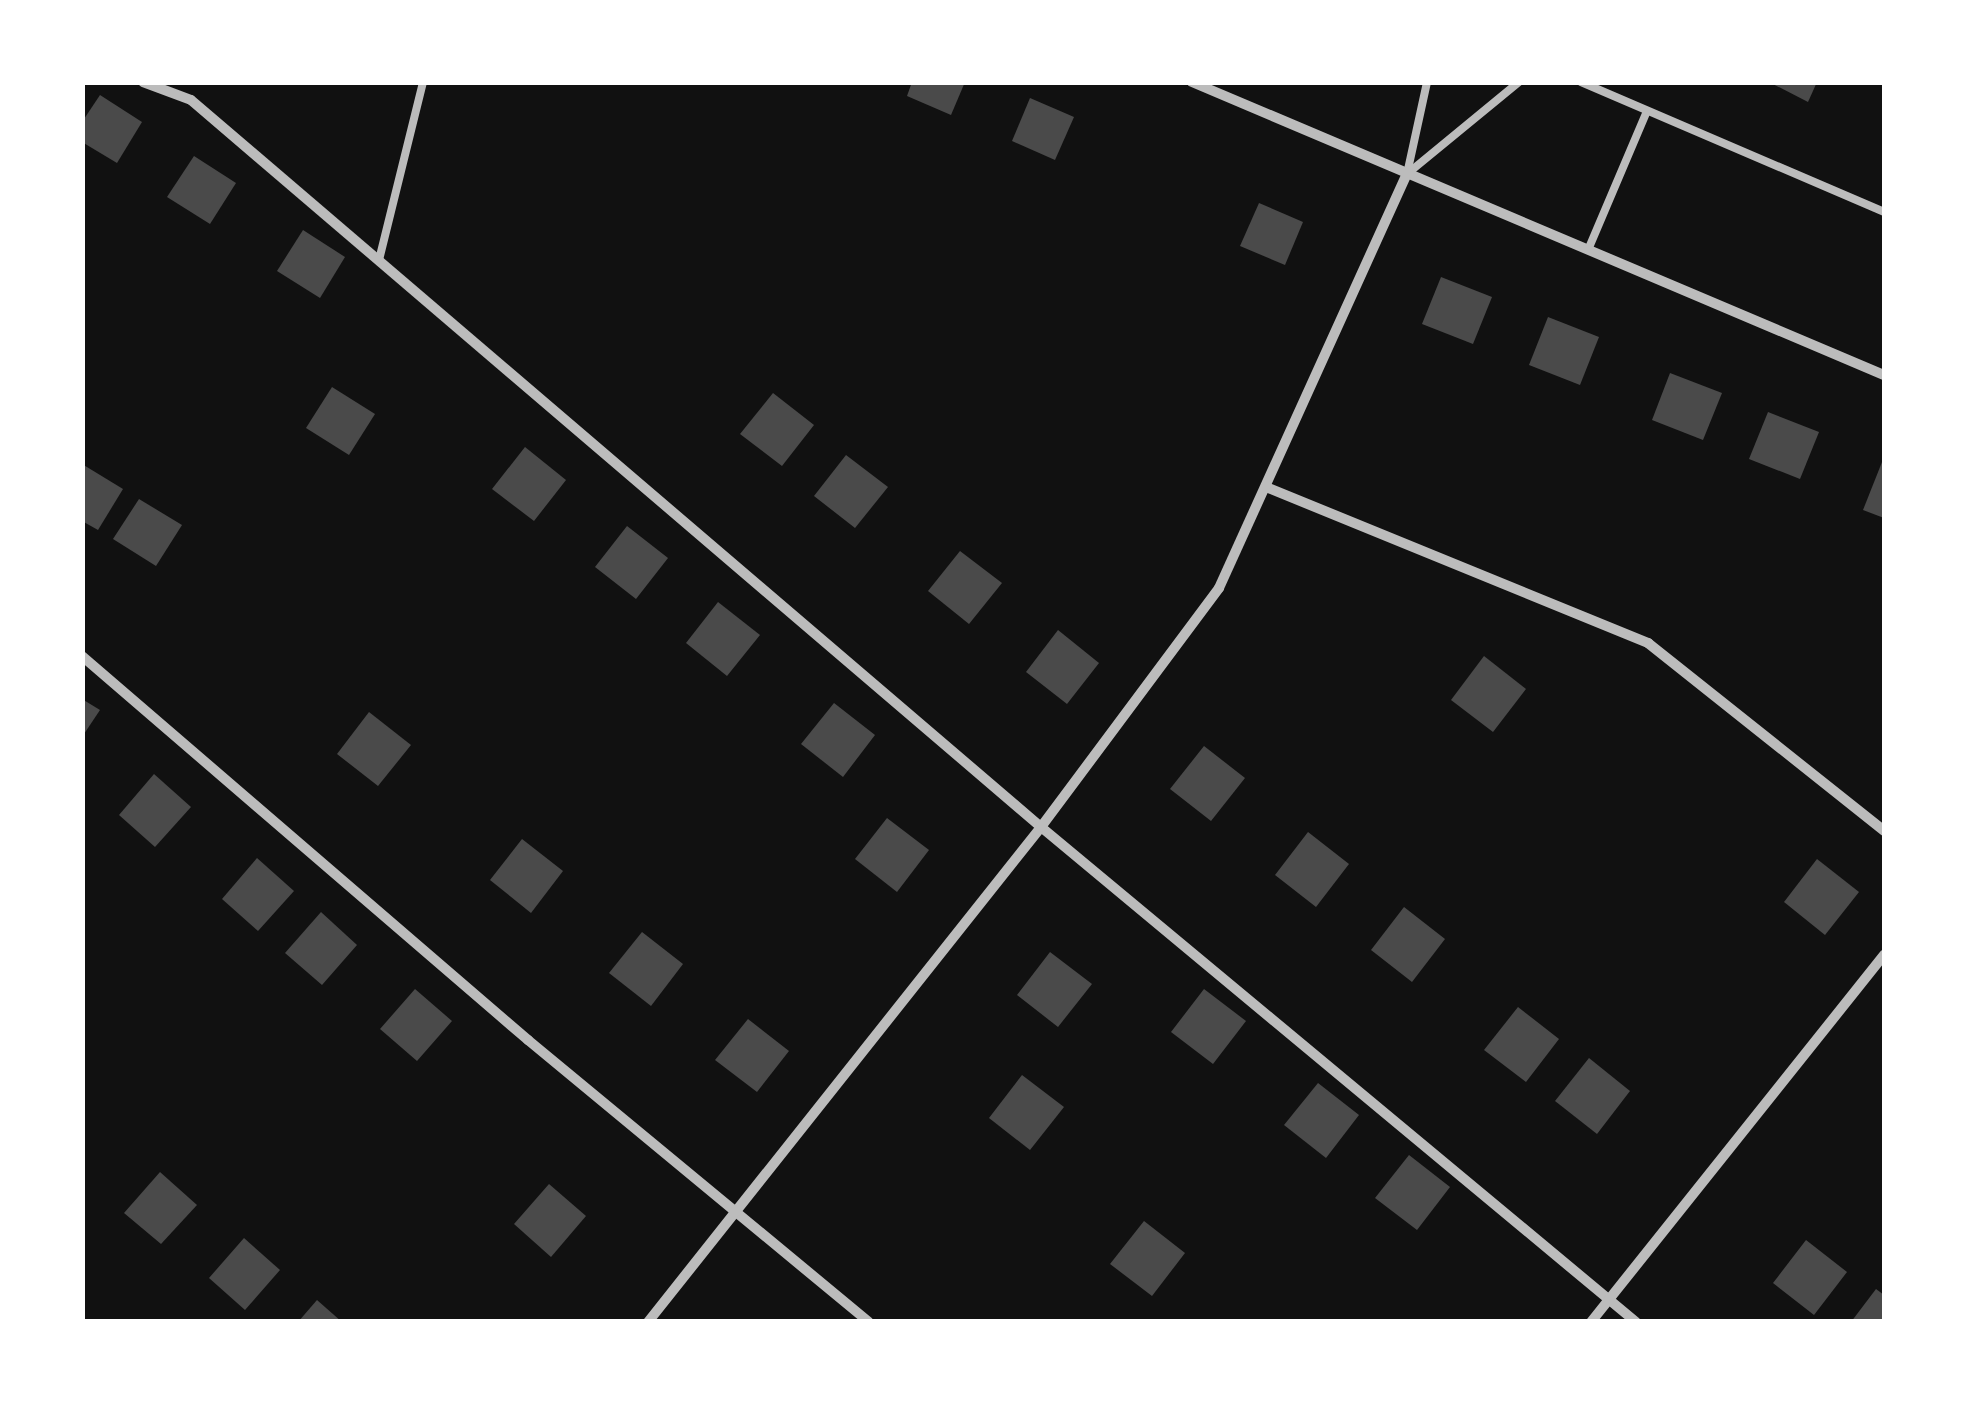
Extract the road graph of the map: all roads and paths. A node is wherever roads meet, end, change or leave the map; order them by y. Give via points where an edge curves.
1 (143, 82) edge
2 (423, 82) edge
3 (1192, 82) edge
4 (1427, 82) edge
5 (1519, 82) edge
6 (1581, 82) edge
7 (1647, 111) junction
8 (1408, 174) junction
9 (1884, 212) edge
10 (1588, 250) junction
11 (379, 260) junction
12 (1884, 375) edge
13 (1266, 486) junction
14 (82, 656) edge
15 (1041, 827) junction
16 (1884, 831) edge
17 (1884, 956) edge
18 (734, 1212) junction
19 (1608, 1301) junction
20 (648, 1322) edge
21 (869, 1322) edge
22 (1592, 1322) edge
23 (1636, 1322) edge

1 - 11 street via 191,100
2 - 11 lane
3 - 8 street
4 - 8 lane
5 - 8 lane
6 - 7 lane
7 - 9 lane
7 - 10 lane
8 - 10 street
8 - 13 street
10 - 12 street
11 - 15 street
13 - 15 street via 1220,588
13 - 16 street via 1648,643
14 - 18 street
15 - 18 street
15 - 19 street
17 - 19 street
18 - 20 street
18 - 21 street
19 - 22 street
19 - 23 street

